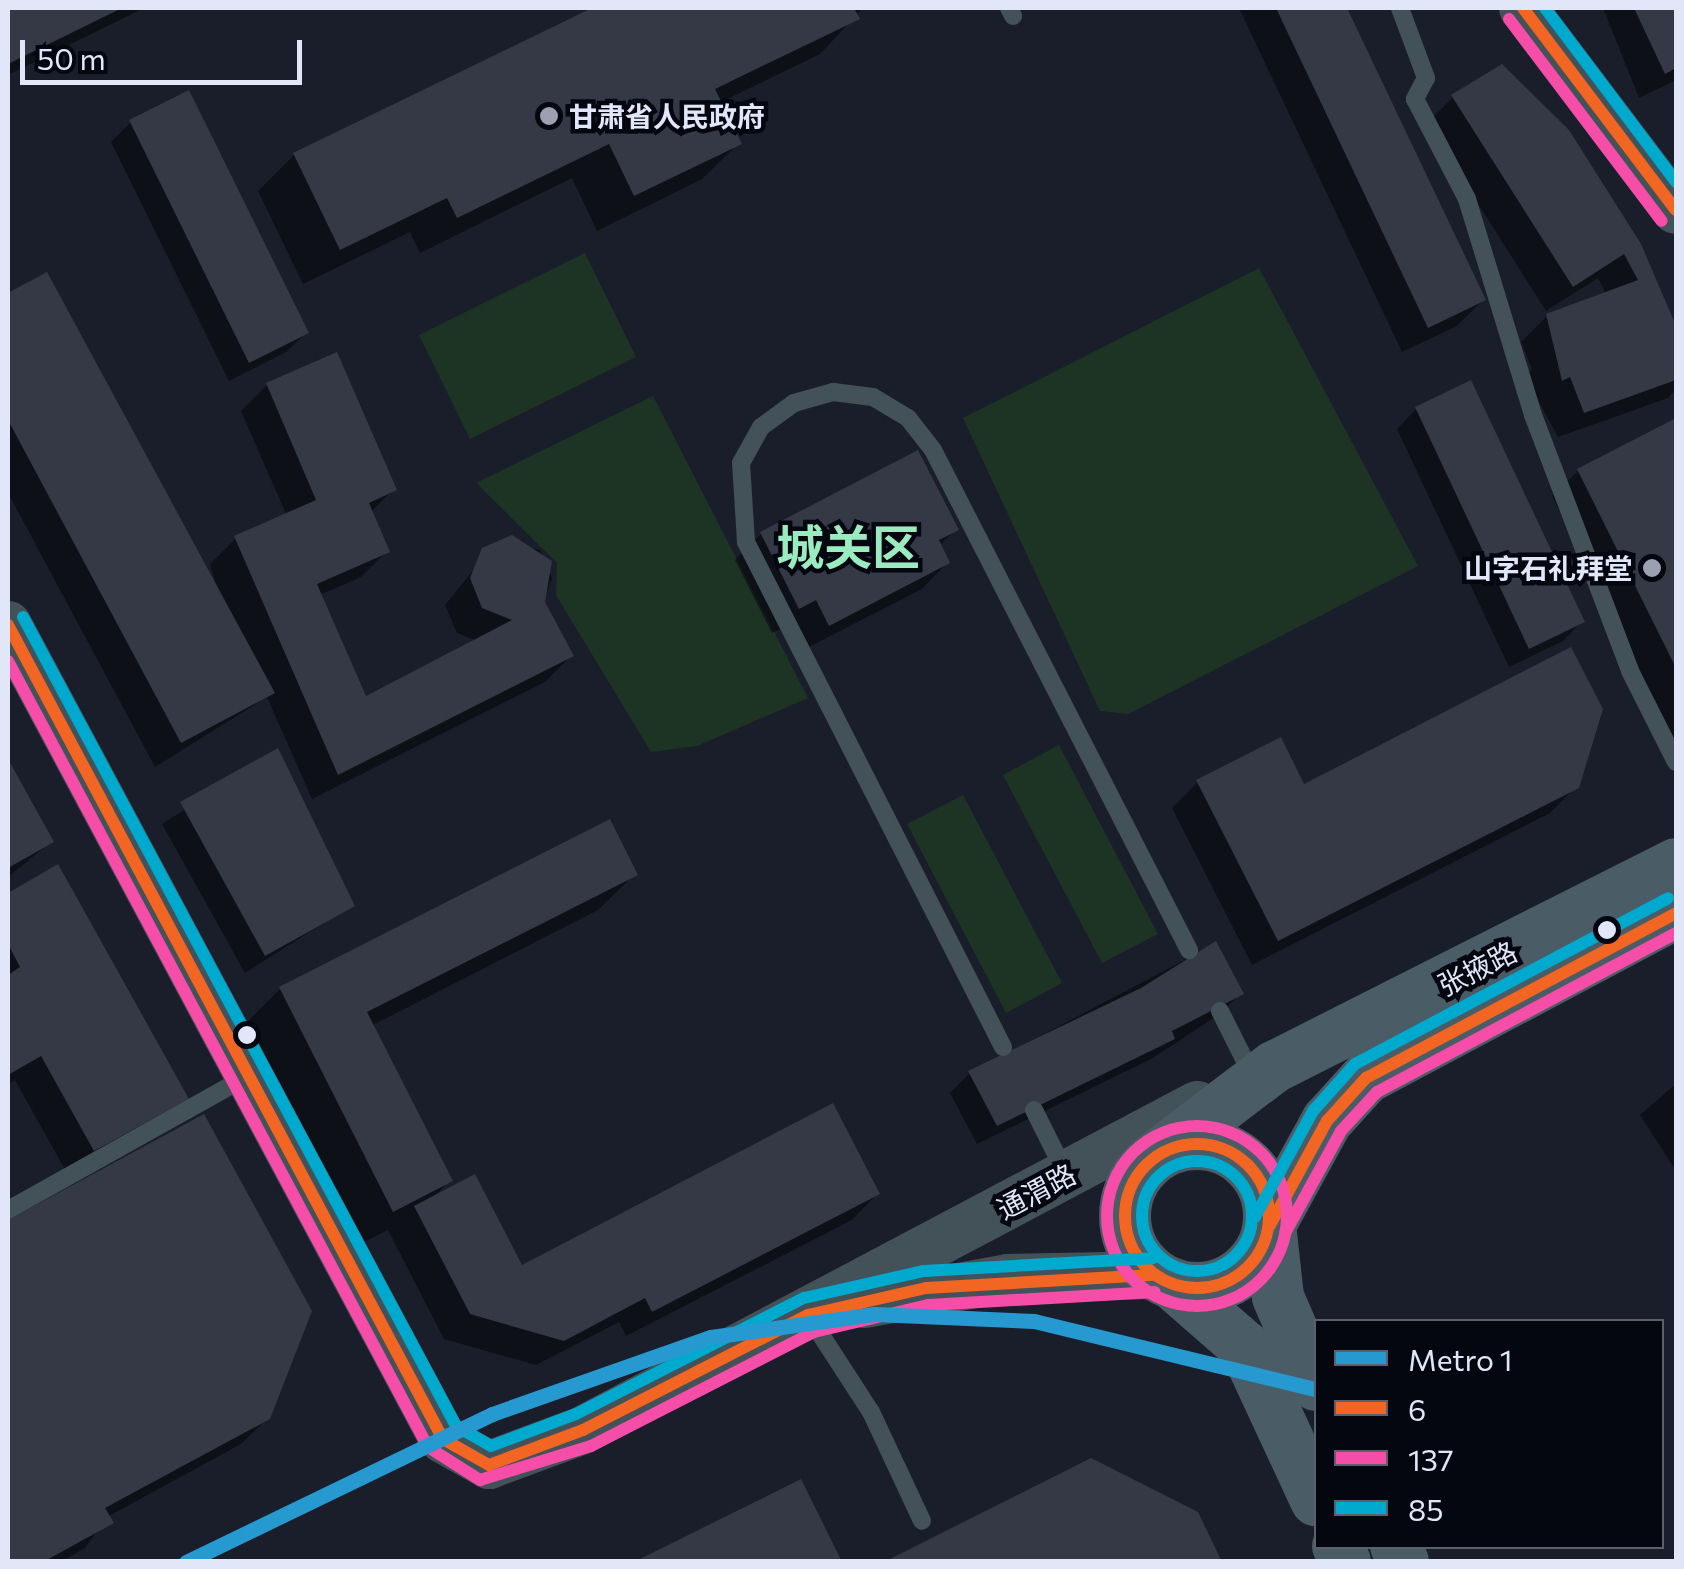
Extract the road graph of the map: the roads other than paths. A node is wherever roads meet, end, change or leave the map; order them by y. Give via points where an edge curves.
1 (1400, 8) edge
2 (1523, 8) edge
3 (1676, 210) edge
4 (15, 655) edge
5 (1676, 762) edge
6 (1676, 864) edge
7 (1676, 912) edge
8 (1189, 950) dead end
9 (1220, 1011) dead end
10 (1003, 1047) dead end
11 (1263, 1071) junction
12 (249, 1076) junction
13 (1034, 1110) dead end
14 (1158, 1155) junction
15 (1050, 1183) junction
16 (8, 1210) edge
17 (1270, 1224) junction
18 (1164, 1280) junction
19 (808, 1314) junction
20 (1314, 1380) edge
21 (1314, 1496) edge
22 (922, 1521) dead end

1 - 5 lane via 1426,78 1415,99 1467,200 1533,415 1630,671
2 - 3 street via 1590,83
4 - 12 street, 通渭路
6 - 11 main road, 张掖路
7 - 17 main road via 1366,1078 1327,1122
8 - 10 lane via 933,450 908,418 873,397 833,392 794,403 761,428 741,463 746,542
9 - 11 lane
11 - 14 main road, 张掖路
11 - 15 street, 通渭路
12 - 16 lane
12 - 19 street, 通渭路 via 443,1438 489,1465 583,1430
13 - 15 lane
14 - 15 street
14 - 17 main road via 1203,1144 1226,1149 1260,1180
14 - 18 main road via 1132,1184 1125,1214 1130,1244
15 - 19 street, 通渭路
17 - 18 main road via 1237,1277
17 - 20 main road via 1278,1297
18 - 19 street via 926,1288
18 - 21 main road via 1244,1347
19 - 22 lane via 871,1412

